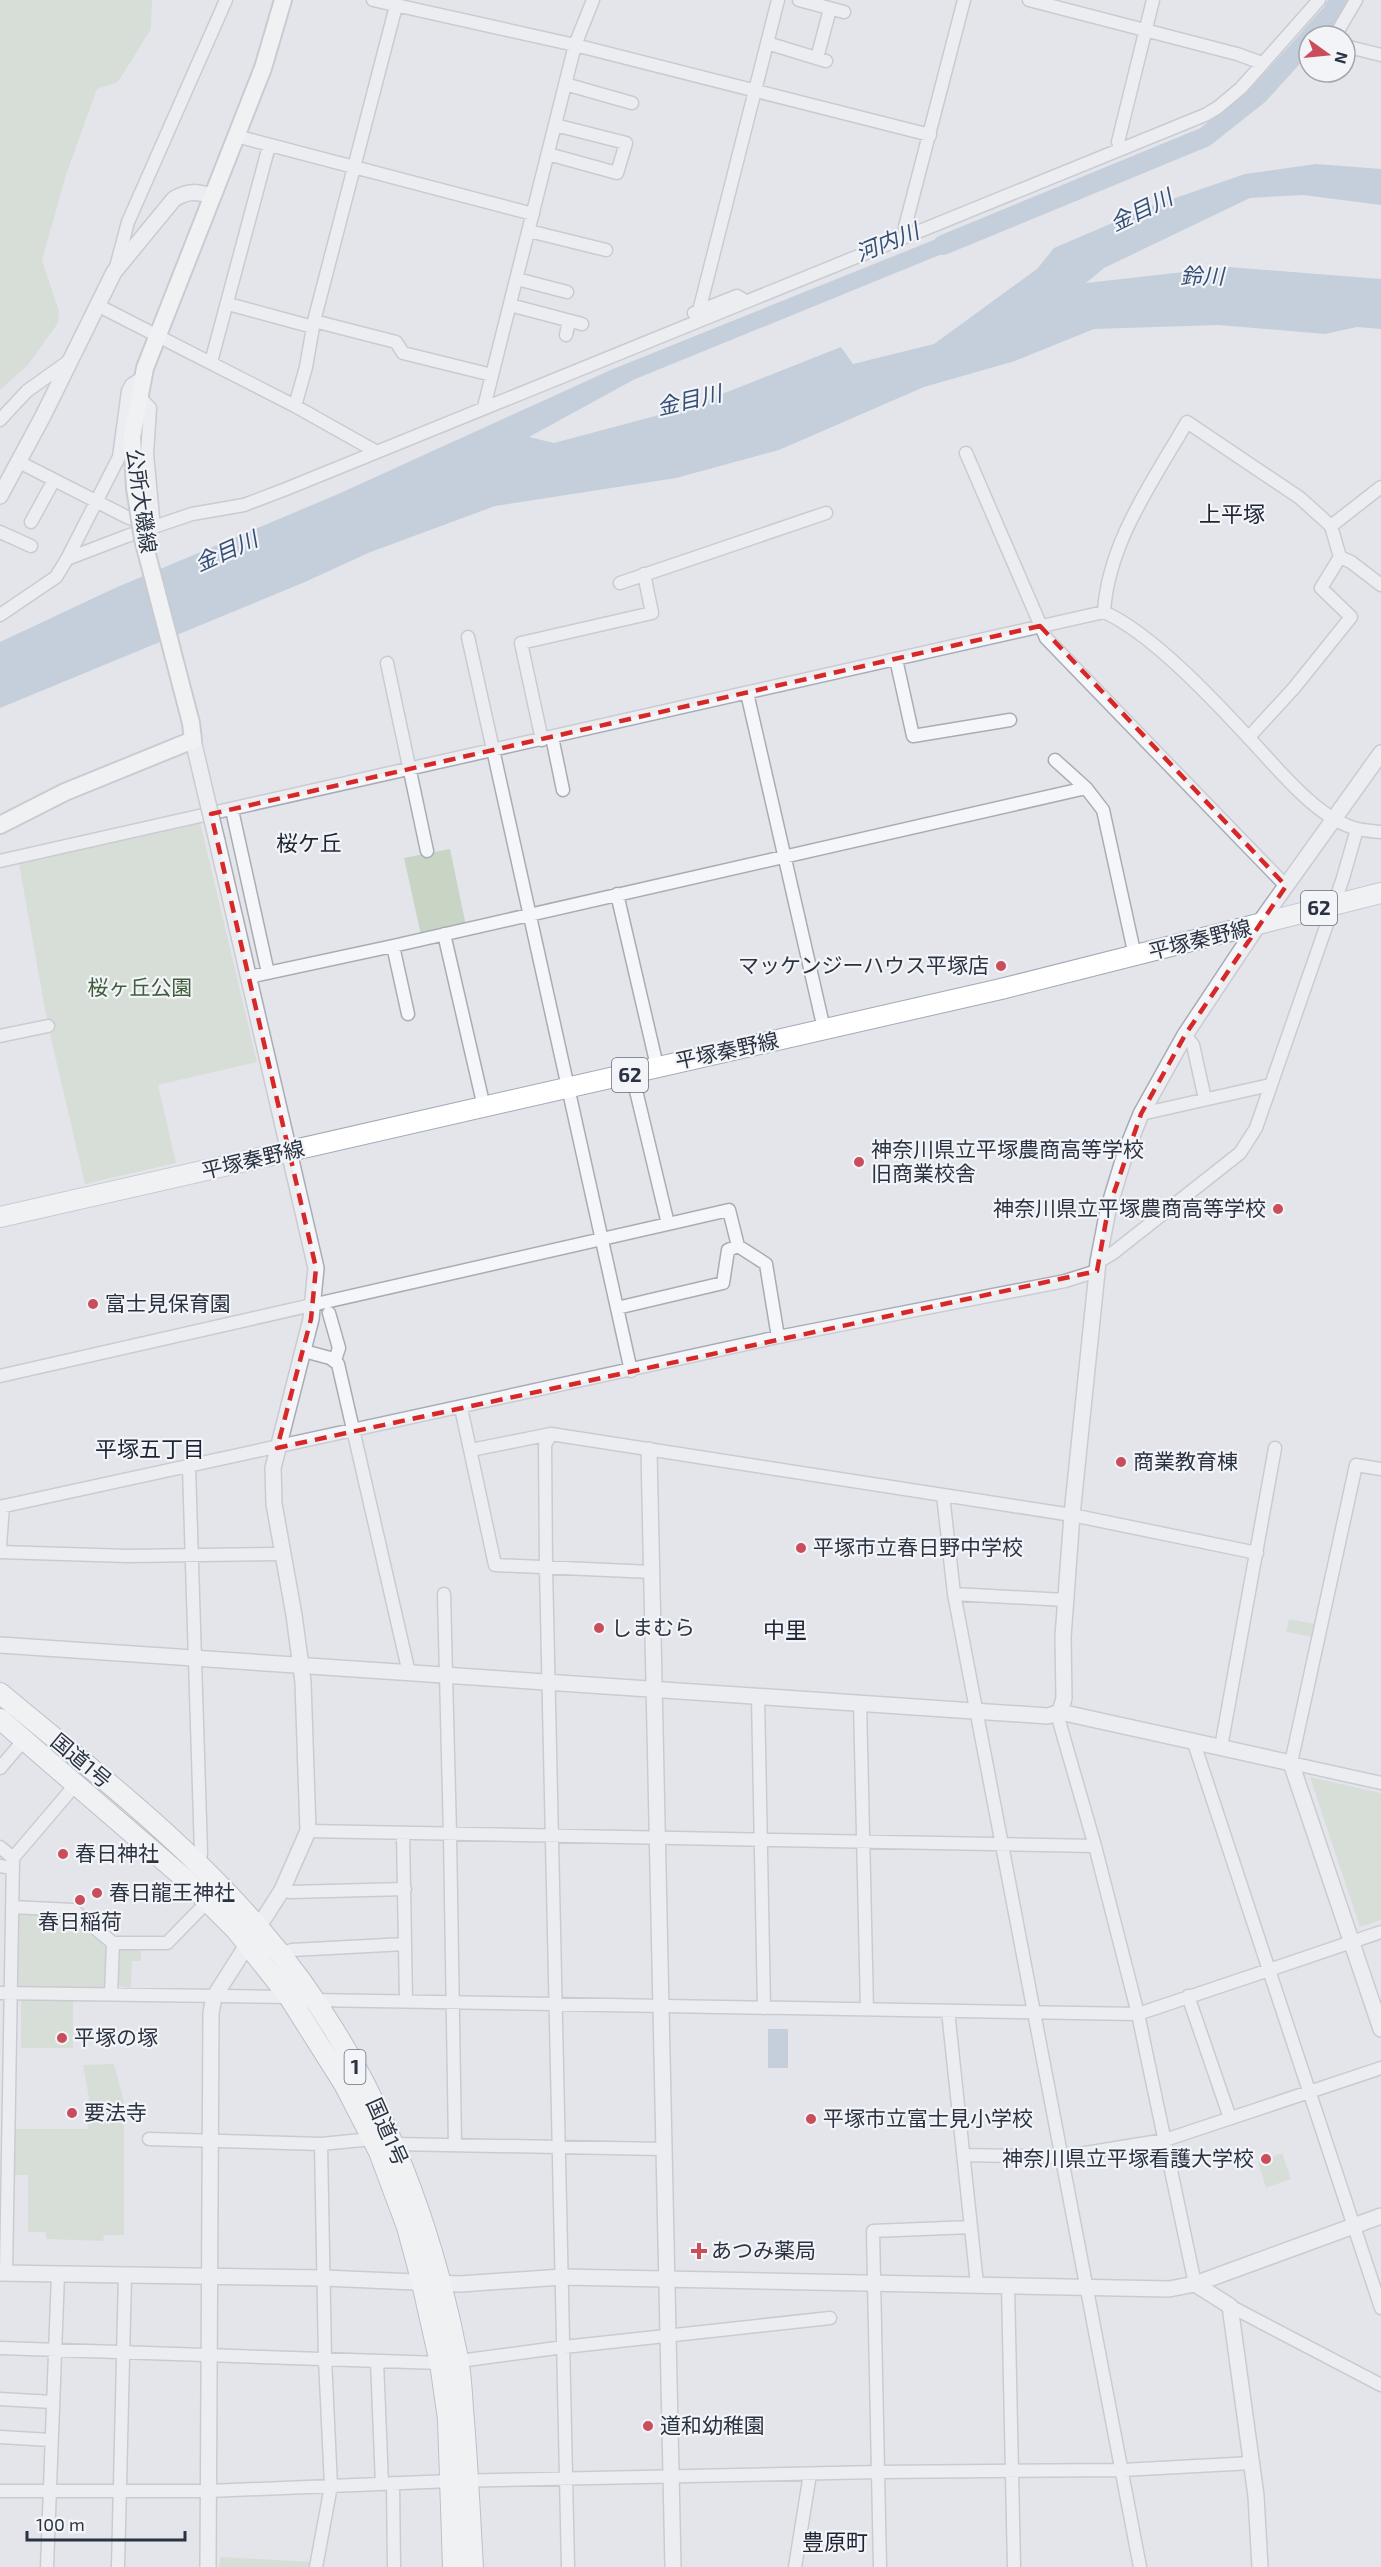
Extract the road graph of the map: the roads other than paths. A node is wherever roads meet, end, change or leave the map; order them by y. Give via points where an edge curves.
1 (226, 0) edge
2 (283, 0) edge
3 (376, 0) edge
4 (593, 0) edge
5 (778, 0) edge
6 (799, 0) edge
7 (964, 0) edge
8 (1029, 0) edge
9 (1153, 0) edge
10 (1319, 0) edge
11 (1356, 0) edge
12 (396, 6) junction
13 (830, 9) junction
14 (844, 12) dead end
15 (1342, 24) edge
16 (1146, 30) junction
17 (767, 43) junction
18 (575, 45) junction
19 (1357, 49) edge
20 (1381, 55) edge
21 (1262, 63) junction
22 (565, 84) junction
23 (755, 90) junction
24 (632, 103) dead end
25 (555, 125) junction
26 (1171, 128) junction
27 (930, 135) junction
28 (236, 136) junction
29 (1118, 142) junction
30 (269, 146) junction
31 (548, 154) junction
32 (355, 167) junction
33 (1074, 167) junction
34 (213, 196) junction
35 (533, 214) junction
36 (947, 219) junction
37 (905, 227) junction
38 (529, 231) junction
39 (880, 246) junction
40 (606, 250) dead end
41 (114, 272) junction
42 (517, 279) junction
43 (567, 292) dead end
44 (745, 301) junction
45 (228, 304) junction
46 (97, 305) junction
47 (510, 305) junction
48 (699, 311) junction
49 (313, 324) junction
50 (663, 334) junction
51 (566, 335) dead end
52 (156, 336) junction
53 (71, 360) junction
54 (211, 362) junction
55 (492, 375) junction
56 (143, 377) junction
57 (139, 396) junction
58 (296, 406) junction
59 (484, 407) junction
60 (0, 420) edge
61 (377, 452) junction
62 (966, 453) dead end
63 (19, 462) junction
64 (54, 480) junction
65 (1381, 487) edge
66 (0, 496) edge
67 (97, 502) junction
68 (826, 513) dead end
69 (31, 522) dead end
70 (1331, 526) junction
71 (154, 527) junction
72 (0, 532) edge
73 (31, 546) dead end
74 (1340, 557) junction
75 (67, 560) junction
76 (644, 574) junction
77 (620, 583) dead end
78 (1381, 585) edge
79 (1104, 612) junction
80 (0, 615) edge
81 (1040, 626) junction
82 (468, 637) dead end
83 (896, 658) junction
84 (387, 663) dead end
85 (747, 693) junction
86 (1010, 720) dead end
87 (1249, 737) junction
88 (547, 738) junction
89 (193, 740) junction
90 (493, 751) junction
91 (1381, 753) edge
92 (1055, 760) dead end
93 (410, 770) junction
94 (1086, 788) junction
95 (563, 790) dead end
96 (232, 810) junction
97 (1334, 818) junction
98 (0, 825) edge
99 (1356, 829) junction
100 (1381, 832) edge
101 (427, 851) dead end
102 (784, 856) junction
103 (0, 861) edge
104 (1286, 886) junction
105 (1381, 893) edge
106 (617, 894) junction
107 (1334, 903) junction
108 (529, 914) junction
109 (1258, 925) junction
110 (444, 934) junction
111 (393, 946) junction
112 (1135, 956) junction
113 (268, 972) junction
114 (249, 977) junction
115 (408, 1014) dead end
116 (48, 1026) dead end
117 (824, 1029) junction
118 (1185, 1035) junction
119 (0, 1036) edge
120 (657, 1066) junction
121 (632, 1074) junction
122 (1270, 1085) junction
123 (568, 1089) junction
124 (1205, 1099) junction
125 (484, 1107) junction
126 (1141, 1114) junction
127 (290, 1152) junction
128 (1, 1213) edge
129 (668, 1224) junction
130 (602, 1239) junction
131 (738, 1246) junction
132 (1097, 1266) junction
133 (314, 1305) junction
134 (617, 1308) junction
135 (329, 1313) dead end
136 (778, 1337) junction
137 (304, 1351) junction
138 (335, 1360) junction
139 (631, 1371) junction
140 (0, 1376) edge
141 (461, 1408) junction
142 (355, 1431) junction
143 (551, 1434) junction
144 (277, 1448) junction
145 (1275, 1448) dead end
146 (471, 1450) junction
147 (649, 1450) junction
148 (189, 1467) junction
149 (1381, 1469) edge
150 (943, 1495) junction
151 (2, 1507) edge
152 (1072, 1515) junction
153 (0, 1546) edge
154 (0, 1552) edge
155 (1257, 1553) junction
156 (284, 1554) junction
157 (192, 1555) junction
158 (546, 1568) junction
159 (652, 1572) junction
160 (444, 1594) dead end
161 (954, 1594) junction
162 (1065, 1600) junction
163 (0, 1645) edge
164 (195, 1658) junction
165 (302, 1665) junction
166 (409, 1673) junction
167 (446, 1676) junction
168 (549, 1683) junction
169 (652, 1689) junction
170 (0, 1693) edge
171 (758, 1696) junction
172 (860, 1702) junction
173 (976, 1710) junction
174 (1060, 1712) junction
175 (0, 1719) edge
176 (24, 1740) junction
177 (1193, 1740) junction
178 (1221, 1747) junction
179 (1291, 1763) junction
180 (0, 1768) edge
181 (1381, 1783) edge
182 (76, 1784) junction
183 (308, 1831) junction
184 (404, 1833) junction
185 (450, 1834) junction
186 (552, 1836) junction
187 (656, 1838) junction
188 (760, 1840) junction
189 (863, 1842) junction
190 (1001, 1844) junction
191 (1095, 1846) junction
192 (0, 1847) edge
193 (9, 1864) edge
194 (199, 1865) junction
195 (405, 1889) junction
196 (282, 1890) junction
197 (207, 1902) junction
198 (12, 1907) junction
199 (1381, 1932) edge
200 (254, 1936) junction
201 (1353, 1942) junction
202 (113, 1943) junction
203 (405, 1944) junction
204 (280, 1954) junction
205 (1269, 1970) junction
206 (5, 1993) edge
207 (111, 1994) junction
208 (1188, 1996) junction
209 (214, 1997) junction
210 (289, 1997) junction
211 (313, 2000) junction
212 (406, 2000) junction
213 (453, 2001) junction
214 (556, 2003) junction
215 (661, 2005) junction
216 (764, 2008) junction
217 (867, 2009) junction
218 (948, 2011) junction
219 (1034, 2013) junction
220 (1138, 2014) junction
221 (1381, 2029) edge
222 (1381, 2068) edge
223 (1309, 2092) junction
224 (4, 2116) edge
225 (1230, 2118) junction
226 (149, 2139) dead end
227 (372, 2139) junction
228 (210, 2140) junction
229 (1165, 2140) junction
230 (321, 2144) junction
231 (395, 2144) junction
232 (454, 2145) junction
233 (559, 2147) junction
234 (663, 2149) junction
235 (963, 2155) junction
236 (1061, 2157) junction
237 (3, 2205) edge
238 (1381, 2216) edge
239 (1354, 2226) junction
240 (972, 2227) junction
241 (3, 2273) edge
242 (58, 2274) junction
243 (125, 2275) junction
244 (209, 2277) junction
245 (562, 2277) junction
246 (324, 2278) junction
247 (666, 2278) junction
248 (431, 2283) junction
249 (874, 2283) junction
250 (977, 2284) junction
251 (1195, 2284) junction
252 (1008, 2285) junction
253 (1087, 2288) junction
254 (1230, 2306) junction
255 (1381, 2308) edge
256 (830, 2318) dead end
257 (668, 2337) junction
258 (564, 2347) junction
259 (0, 2348) edge
260 (55, 2349) junction
261 (124, 2352) junction
262 (209, 2354) junction
263 (325, 2359) junction
264 (377, 2361) junction
265 (449, 2362) junction
266 (1381, 2385) edge
267 (0, 2399) edge
268 (52, 2402) junction
269 (0, 2437) edge
270 (51, 2440) junction
271 (1252, 2463) junction
272 (1012, 2470) junction
273 (1122, 2470) junction
274 (878, 2472) junction
275 (810, 2474) junction
276 (671, 2476) junction
277 (566, 2479) junction
278 (459, 2481) junction
279 (388, 2484) junction
280 (331, 2486) junction
281 (49, 2490) junction
282 (0, 2491) edge
283 (120, 2491) junction
284 (209, 2491) junction
285 (47, 2567) edge
286 (118, 2567) edge
287 (208, 2567) edge
288 (316, 2567) edge
289 (394, 2567) edge
290 (453, 2567) edge
291 (472, 2567) edge
292 (568, 2567) edge
293 (673, 2567) edge
294 (795, 2567) edge
295 (880, 2567) edge
296 (1014, 2567) edge
297 (1140, 2567) edge
298 (1260, 2567) edge

1 - 41 street via 128,222
2 - 28 main road, 公所大磯線 via 263,68
3 - 12 street
4 - 18 street
5 - 17 street
6 - 13 street
7 - 27 street
8 - 16 street
9 - 16 street
10 - 21 street
11 - 15 street
12 - 18 street
12 - 32 street
13 - 14 street
13 - 17 street via 821,60
16 - 21 street
16 - 29 street
17 - 23 street
18 - 22 street
18 - 23 street
19 - 20 street
21 - 26 street via 1217,108
22 - 24 street
22 - 25 street
23 - 27 street
23 - 48 street
25 - 31 street
25 - 31 street via 626,143 617,173
26 - 29 street via 1161,126
26 - 33 street
27 - 37 street
28 - 30 street
28 - 34 main road, 公所大磯線
29 - 33 street via 1078,158
30 - 32 street
30 - 45 street
31 - 35 street
32 - 35 street
32 - 49 street
33 - 36 street
34 - 41 street via 196,191 174,199
34 - 52 main road, 公所大磯線
35 - 38 street
36 - 37 street via 939,215
36 - 39 street
37 - 39 street via 884,237
38 - 40 street
38 - 42 street
39 - 44 street
41 - 46 street
42 - 43 street
42 - 47 street
44 - 48 street via 736,296
44 - 50 street
45 - 49 street
45 - 54 street
46 - 52 street
46 - 53 street
47 - 51 street via 576,323
47 - 55 street
48 - 50 street via 671,324
49 - 55 street via 396,342 403,353
49 - 58 street
50 - 59 street
52 - 54 street
52 - 56 main road, 公所大磯線
53 - 60 street via 27,391
53 - 63 street
54 - 58 street
55 - 59 street
56 - 57 main road, 公所大磯線
56 - 67 street via 128,391 119,457
57 - 71 street via 150,408 147,454
57 - 89 main road, 公所大磯線, bridge via 132,437 135,488 143,538
58 - 61 street
59 - 61 street
61 - 71 street via 244,505 192,514
62 - 81 street
63 - 64 street
63 - 66 street
64 - 67 street
64 - 69 street
65 - 70 street
67 - 71 street
67 - 75 street
68 - 76 street
70 - 74 street
70 - 79 street via 1300,498 1186,422 1134,513 1111,570
71 - 75 street
72 - 73 street
74 - 78 street
74 - 87 street via 1321,588 1351,617
75 - 80 street via 56,577
76 - 77 street
76 - 88 street via 652,613 522,644
79 - 81 street
79 - 87 street via 1170,659
81 - 83 street
81 - 104 street via 1046,638
82 - 90 street
83 - 85 street
83 - 86 street via 914,736
84 - 93 street
85 - 88 street
85 - 102 street
87 - 97 street via 1289,784
88 - 90 street
88 - 95 street
89 - 98 main road via 75,788
89 - 114 street, bridge
90 - 93 street
90 - 108 street
91 - 97 street
92 - 94 street
93 - 96 street
93 - 101 street
94 - 102 street
94 - 112 street via 1102,810
96 - 103 street
96 - 113 street
97 - 99 street
97 - 104 street
99 - 100 street
99 - 107 street
102 - 106 street
102 - 117 street
104 - 109 street
105 - 107 main road, 平塚秦野線 / 62
106 - 108 street
106 - 120 street
107 - 109 main road, 平塚秦野線 / 62
107 - 122 street
108 - 110 street
108 - 123 street
109 - 112 main road, 平塚秦野線 / 62
109 - 118 street
110 - 111 street
110 - 125 street
111 - 113 street
111 - 115 street
112 - 117 main road, 平塚秦野線 / 62
113 - 114 street
114 - 127 street
116 - 119 street
117 - 120 main road, 平塚秦野線 / 62
118 - 124 street via 1193,1045
118 - 126 street
120 - 121 main road, 平塚秦野線 / 62
121 - 123 main road, 平塚秦野線 / 62
121 - 129 street
122 - 124 street
122 - 132 street via 1256,1128 1240,1153
123 - 125 main road, 平塚秦野線 / 62
123 - 130 street
124 - 126 street
125 - 127 main road, 平塚秦野線 / 62
126 - 132 street via 1108,1210
127 - 128 main road, 平塚秦野線 / 62
127 - 133 street via 316,1268
129 - 130 street
129 - 131 street via 729,1210
130 - 133 street
130 - 134 street
131 - 134 street via 728,1250 723,1283
131 - 136 street via 766,1264
132 - 136 street via 1065,1281
132 - 152 street
133 - 137 street
133 - 140 street
134 - 139 street
135 - 138 street via 339,1348
136 - 139 street
137 - 138 street
137 - 144 street
138 - 142 street
139 - 141 street
141 - 142 street
141 - 146 street
142 - 144 street
142 - 166 street
143 - 146 street
143 - 147 street
143 - 158 street via 545,1445
144 - 148 street
144 - 156 street via 274,1504
145 - 155 street
146 - 158 street via 495,1565
147 - 150 street
147 - 159 street
148 - 151 street
148 - 157 street
149 - 179 street via 1356,1465
150 - 152 street
150 - 161 street
151 - 153 street
152 - 155 street
152 - 162 street
154 - 157 street
155 - 178 street
156 - 157 street
156 - 165 street
157 - 164 street
158 - 159 street
158 - 168 street
159 - 169 street
160 - 167 street
161 - 162 street
161 - 173 street
162 - 174 street via 1064,1698
163 - 164 street
164 - 165 street
164 - 194 street
165 - 166 street
165 - 183 street
166 - 167 street
167 - 168 street
167 - 185 street
168 - 169 street
168 - 186 street
169 - 171 street
169 - 187 street
170 - 194 main road, 国道1号 / 1
171 - 172 street
171 - 188 street
172 - 173 street
172 - 189 street
173 - 174 street via 1048,1716
173 - 190 street
174 - 177 street
174 - 191 street via 1059,1721
175 - 176 main road, 国道1号 / 1
176 - 180 street
176 - 182 main road, 国道1号 / 1
177 - 178 street
177 - 205 street
178 - 179 street
179 - 181 street
179 - 201 street
182 - 193 street
182 - 197 main road, 国道1号 / 1
183 - 184 street
183 - 196 street
184 - 185 street
184 - 195 street
185 - 186 street
185 - 213 street
186 - 187 street
186 - 214 street
187 - 188 street
187 - 215 street
188 - 189 street
188 - 216 street
189 - 190 street
189 - 217 street
190 - 191 street
190 - 219 street
191 - 220 street
192 - 193 street
193 - 198 street
194 - 200 main road, 国道1号 / 1
195 - 196 street
195 - 203 street
196 - 200 street
197 - 200 main road, 国道1号 / 1
197 - 202 street via 167,1943
198 - 202 street via 73,1910
198 - 206 street
199 - 201 street
200 - 204 main road, 国道1号 / 1
200 - 209 street
200 - 210 main road, 国道1号 / 1
201 - 205 street
201 - 221 street
202 - 207 street
203 - 204 street via 292,1950
203 - 212 street
204 - 211 main road, 国道1号 / 1
205 - 208 street
205 - 223 street
206 - 207 street
206 - 224 street
207 - 209 street
208 - 220 street
208 - 225 street
209 - 210 street
209 - 228 street
210 - 227 main road, 国道1号 / 1 via 344,2084
211 - 212 street
211 - 231 main road, 国道1号 / 1 via 360,2074
212 - 213 street
213 - 214 street
213 - 232 street
214 - 215 street
214 - 233 street
215 - 216 street
215 - 234 street
216 - 217 street
217 - 218 street
218 - 219 street
218 - 235 street
219 - 220 street
219 - 236 street
220 - 229 street
222 - 223 street
223 - 225 street
223 - 239 street
224 - 237 street
225 - 229 street
226 - 228 street
227 - 230 street
227 - 248 main road, 国道1号 / 1
228 - 230 street
228 - 244 street
229 - 236 street
229 - 251 street
230 - 246 street
231 - 232 street
231 - 248 main road, 国道1号 / 1 via 424,2224
232 - 233 street
233 - 234 street
233 - 245 street
234 - 247 street
235 - 236 street
235 - 240 street
236 - 253 street
237 - 241 street
238 - 239 street
239 - 251 street
239 - 255 street
240 - 249 street via 873,2231
240 - 250 street
241 - 242 street
242 - 243 street
242 - 260 street
243 - 244 street
243 - 261 street
244 - 246 street
244 - 262 street
245 - 247 street
245 - 248 street via 491,2284
245 - 258 street
246 - 248 street
246 - 263 street
247 - 249 street
247 - 257 street
248 - 265 main road, 国道1号 / 1
249 - 250 street
249 - 274 street
250 - 252 street
251 - 253 street via 1169,2289
251 - 254 street
252 - 253 street
252 - 272 street
253 - 273 street
254 - 266 street
254 - 271 street
256 - 257 street
257 - 258 street
257 - 276 street
258 - 265 street
258 - 277 street
259 - 260 street
260 - 261 street
260 - 268 street
261 - 262 street
261 - 283 street
262 - 263 street
262 - 284 street
263 - 264 street
263 - 280 street
264 - 265 street
264 - 279 street
265 - 278 main road, 国道1号 / 1
267 - 268 street
268 - 270 street
269 - 270 street
270 - 281 street
271 - 273 street
271 - 298 street
272 - 273 street
272 - 274 street
272 - 296 street
273 - 297 street
274 - 275 street
274 - 295 street
275 - 276 street
275 - 294 street
276 - 277 street
276 - 293 street
277 - 278 street
277 - 292 street
278 - 279 street
278 - 290 main road, 国道1号 / 1
278 - 291 main road, 国道1号 / 1
279 - 280 street
279 - 289 street
280 - 284 street
280 - 288 street
281 - 282 street
281 - 283 street
281 - 285 street
283 - 284 street
283 - 286 street
284 - 287 street

